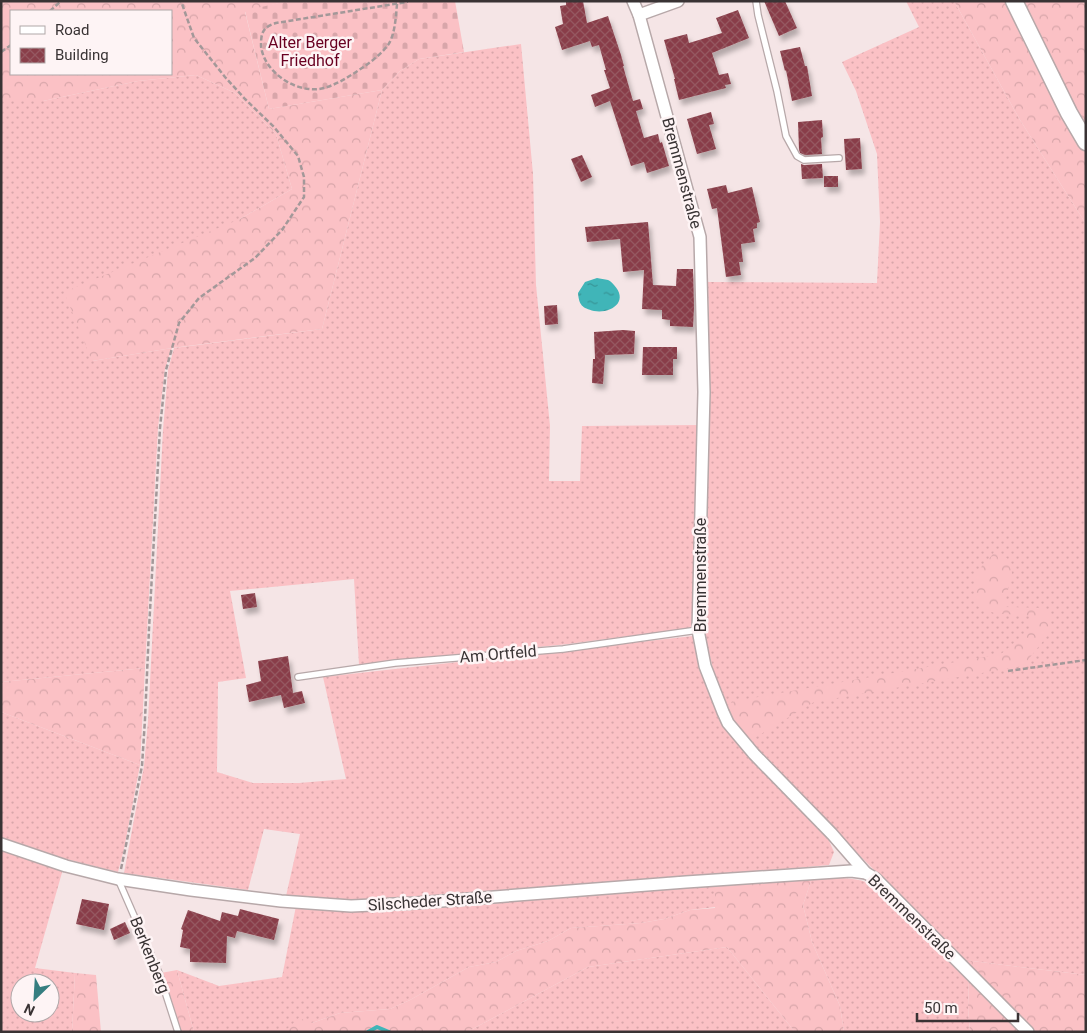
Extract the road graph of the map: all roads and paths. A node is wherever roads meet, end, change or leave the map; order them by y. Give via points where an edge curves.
1 (61, 1) edge
2 (181, 1) edge
3 (407, 1) edge
4 (634, 1) edge
5 (678, 1) edge
6 (756, 1) edge
7 (1014, 1) edge
8 (397, 4) junction
9 (666, 4) edge
10 (51, 10) edge
11 (639, 15) junction
12 (1086, 142) edge
13 (839, 158) dead end
14 (698, 630) junction
15 (1086, 660) edge
16 (1008, 671) dead end
17 (298, 677) dead end
18 (1, 844) edge
19 (866, 873) junction
20 (118, 879) junction
21 (178, 1032) edge
22 (1028, 1032) edge

1 - 10 path
2 - 20 path via 194,38 225,77 274,126 298,156 304,177 304,197 282,230 255,258 199,298 180,323 166,370 142,766
3 - 8 path
4 - 11 street, Bremmenstraße
5 - 9 street
6 - 13 lane via 786,136 797,156 804,160
7 - 12 main road
8 - 8 path via 276,22 265,28 260,38 262,51 272,70 286,82 305,88 323,88 364,67 388,44
9 - 11 street
11 - 14 street, Bremmenstraße via 700,237 704,392
14 - 17 lane, Am Ortfeld via 563,649 395,663
14 - 19 street, Bremmenstraße via 705,666 728,723
15 - 16 path
18 - 20 street, Silscheder Straße
19 - 20 street, Silscheder Straße via 822,872 351,906 281,901
19 - 22 street, Bremmenstraße via 876,878
20 - 21 lane, Berkenberg via 159,973

